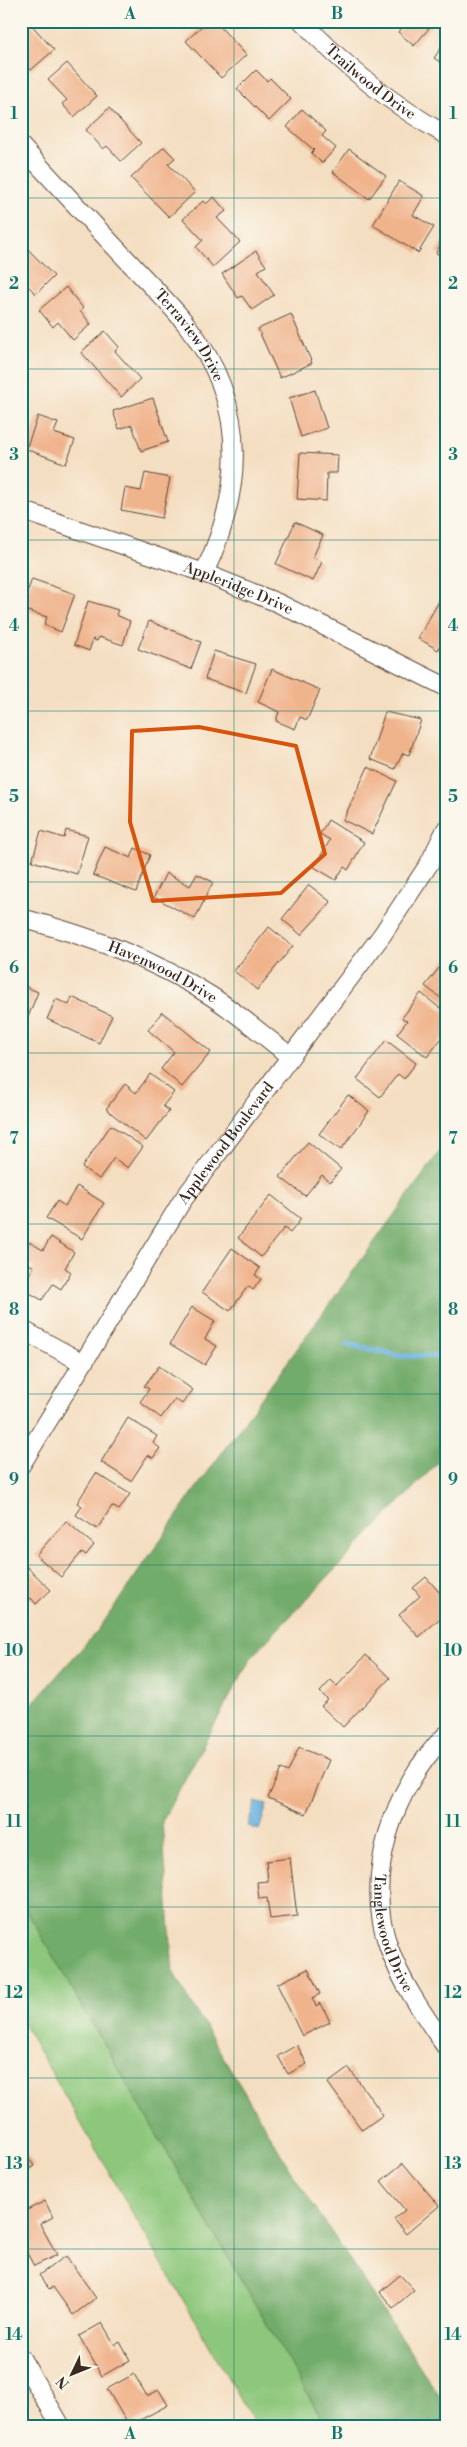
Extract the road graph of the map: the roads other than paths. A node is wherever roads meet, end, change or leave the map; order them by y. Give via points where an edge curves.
1 (302, 21) edge
2 (446, 135) edge
3 (21, 146) edge
4 (21, 510) edge
5 (204, 573) junction
6 (446, 687) edge
7 (446, 829) edge
8 (21, 918) edge
9 (290, 1056) junction
10 (21, 1329) edge
11 (83, 1363) junction
12 (21, 1465) edge
13 (446, 1735) edge
14 (446, 2047) edge
15 (21, 2358) edge
16 (61, 2426) edge

1 - 2 street, Trailwood Drive via 361,77
3 - 5 street, Terraview Drive via 186,324 214,368 232,427 235,456 228,515
4 - 5 street, Appleridge Drive
5 - 6 street, Appleridge Drive via 322,623
7 - 9 street, Applewood Boulevard via 404,903
8 - 9 street, Havenwood Drive via 100,941 172,973 244,1019
9 - 11 street, Applewood Boulevard via 182,1201
10 - 11 street
11 - 12 street, Applewood Boulevard
13 - 14 street, Tanglewood Drive via 415,1771 395,1809 383,1855 380,1888 384,1930 395,1963
15 - 16 street

